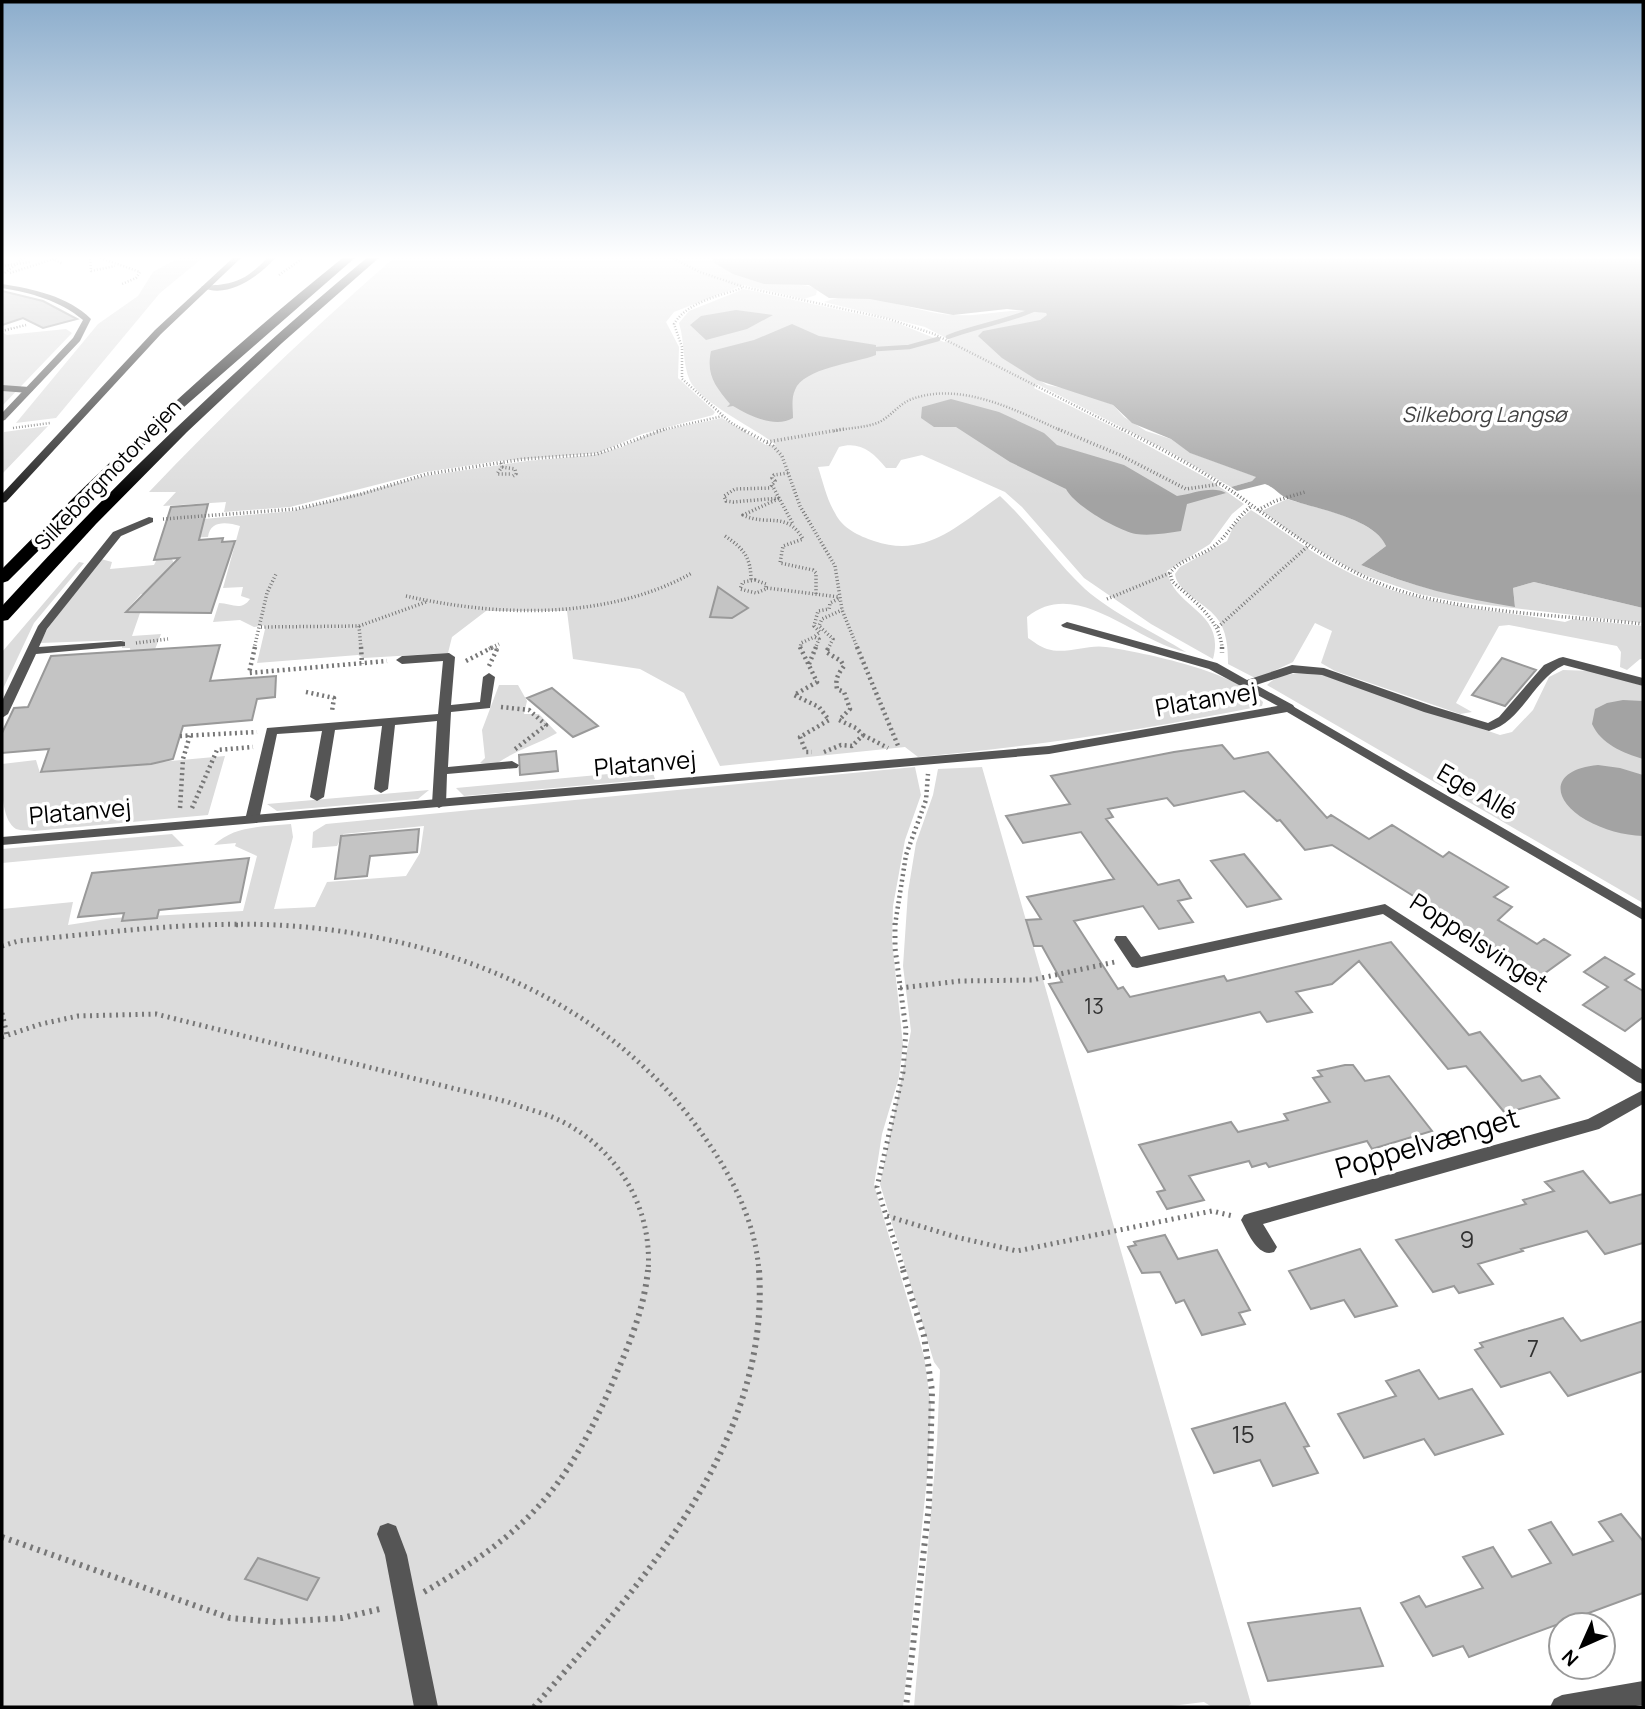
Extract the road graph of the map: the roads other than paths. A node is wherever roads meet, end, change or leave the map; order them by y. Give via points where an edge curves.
1 (79, 336) edge
2 (154, 336) edge
3 (257, 336) edge
4 (282, 336) edge
5 (2, 388) edge
6 (29, 390) junction
7 (2, 418) edge
8 (2, 500) edge
9 (149, 520) road end
10 (2, 578) edge
11 (2, 616) edge
12 (1067, 625) dead end
13 (121, 644) road end
14 (30, 651) junction
15 (402, 660) road end
16 (489, 677) road end
17 (1643, 682) edge
18 (1247, 684) junction
19 (1289, 709) junction
20 (444, 713) junction
21 (2, 714) edge
22 (389, 721) junction
23 (329, 726) junction
24 (512, 765) road end
25 (441, 771) junction
26 (381, 789) dead end
27 (317, 797) dead end
28 (439, 804) junction
29 (252, 820) junction
30 (2, 841) edge
31 (1643, 915) edge
32 (1121, 940) dead end
33 (1643, 1078) edge
34 (1643, 1096) edge
35 (1268, 1247) dead end
36 (388, 1534) dead end
37 (1643, 1693) edge
38 (426, 1707) edge
39 (1562, 1707) edge

1 - 6 street
2 - 8 main road
3 - 10 highway, Silkeborgmotorvejen via 99,478
4 - 11 highway, Silkeborgmotorvejen via 184,427
5 - 6 street
6 - 7 street
9 - 14 street via 117,534 42,628
12 - 18 street, Ege Allé via 1213,666
13 - 14 street
14 - 21 street
15 - 20 street via 449,657
16 - 20 street via 486,705
17 - 18 street via 1580,664 1556,663 1503,720 1489,727 1324,671 1292,669
18 - 19 street, Ege Allé
19 - 28 street, Platanvej via 1049,750
19 - 31 street, Ege Allé
20 - 22 street
20 - 25 street
22 - 23 street
22 - 26 street
23 - 27 street
23 - 29 street via 271,731
24 - 25 street
25 - 28 street
28 - 29 street, Platanvej
29 - 30 street, Platanvej
32 - 33 street, Poppelsvinget via 1137,963 1385,909
34 - 35 street, Poppelvænget via 1593,1124 1251,1220
36 - 38 street
37 - 39 street

